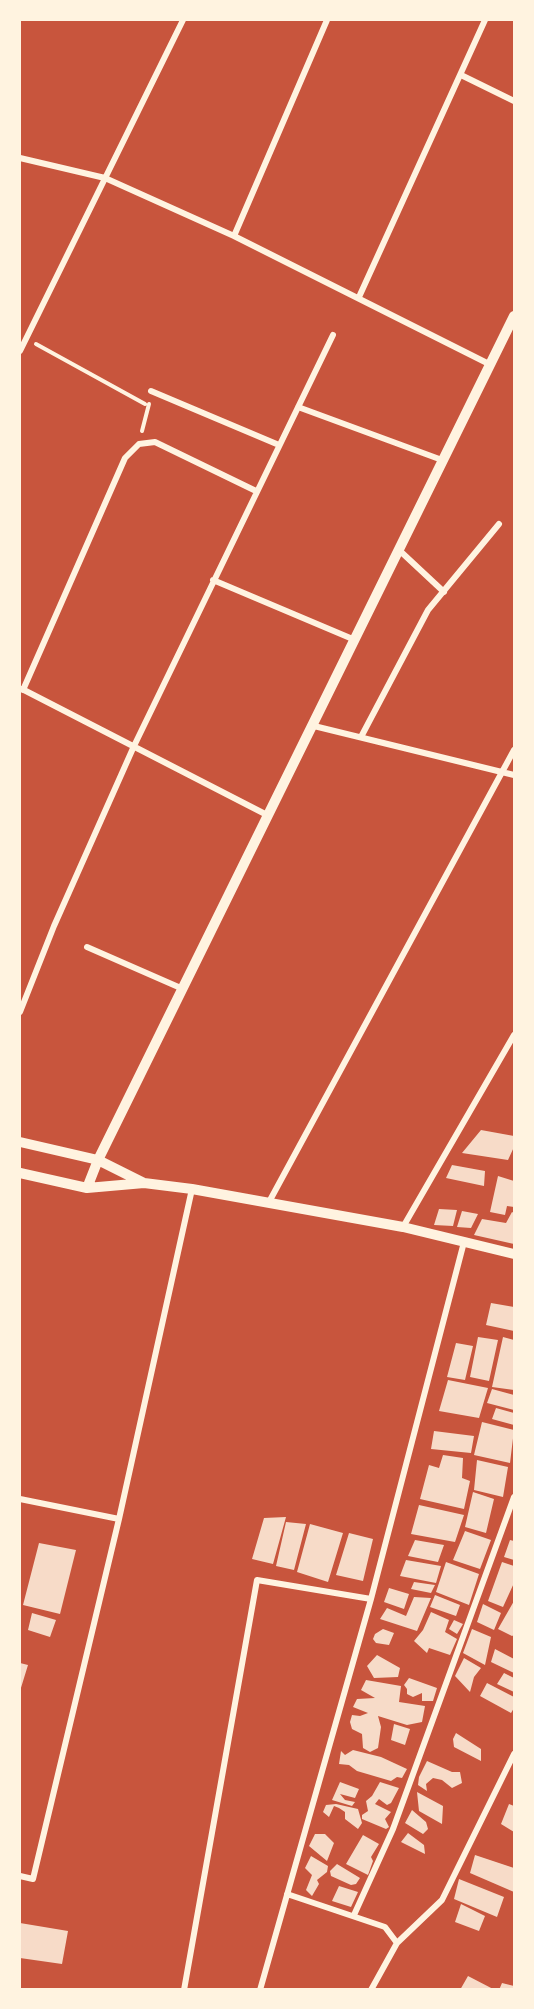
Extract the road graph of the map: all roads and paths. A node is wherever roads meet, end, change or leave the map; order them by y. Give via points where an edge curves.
1 (183, 20) edge
2 (327, 20) edge
3 (485, 20) edge
4 (460, 75) junction
5 (514, 101) edge
6 (20, 158) edge
7 (105, 178) junction
8 (234, 236) junction
9 (359, 297) junction
10 (514, 316) edge
11 (333, 335) dead end
12 (26, 339) junction
13 (20, 351) edge
14 (489, 364) junction
15 (151, 391) joint
16 (148, 406) junction
17 (298, 407) junction
18 (139, 444) junction
19 (279, 445) junction
20 (442, 460) junction
21 (256, 491) junction
22 (499, 524) dead end
23 (399, 550) junction
24 (213, 580) junction
25 (444, 591) junction
26 (355, 640) junction
27 (21, 689) edge
28 (314, 726) junction
29 (361, 737) junction
30 (134, 746) junction
31 (514, 750) edge
32 (502, 772) junction
33 (514, 775) edge
34 (269, 817) junction
35 (87, 947) dead end
36 (183, 989) junction
37 (20, 1012) edge
38 (514, 1035) edge
39 (20, 1142) edge
40 (98, 1160) junction
41 (20, 1173) edge
42 (144, 1183) junction
43 (87, 1188) junction
44 (192, 1189) junction
45 (269, 1202) junction
46 (403, 1227) junction
47 (464, 1242) junction
48 (514, 1254) edge
49 (514, 1497) edge
50 (20, 1499) edge
51 (119, 1519) junction
52 (371, 1599) junction
53 (514, 1754) edge
54 (20, 1876) edge
55 (287, 1894) junction
56 (354, 1915) junction
57 (397, 1943) junction
58 (184, 1989) edge
59 (260, 1989) edge
60 (371, 1989) edge

1 - 7 street
2 - 8 street
3 - 4 street
4 - 5 street
4 - 9 street
6 - 7 street
7 - 8 street
7 - 12 street
8 - 9 street
9 - 14 street
10 - 14 street
11 - 17 street
12 - 13 street
12 - 16 path
14 - 20 street
15 - 16 path
15 - 19 street
16 - 18 path
17 - 19 street
17 - 20 street
18 - 21 street via 155,442
18 - 27 street via 125,458
19 - 21 street
20 - 23 street
21 - 24 street
22 - 25 street
23 - 25 street
23 - 26 street
24 - 26 street
24 - 30 street
25 - 29 street via 428,610
26 - 28 street
27 - 30 street
28 - 29 street
28 - 34 street
29 - 32 street
30 - 34 street
30 - 37 street
31 - 32 street
32 - 33 street
32 - 45 street
34 - 36 street
35 - 36 street
36 - 40 street
38 - 46 street
39 - 40 street
40 - 42 street
40 - 43 street
41 - 43 street
42 - 43 street
42 - 44 street
44 - 45 street
44 - 51 street
45 - 46 street
46 - 47 street
47 - 48 street
47 - 52 street
49 - 56 street via 393,1829
50 - 51 street
51 - 54 street via 33,1879
52 - 55 street
52 - 58 street via 257,1580
53 - 57 street via 442,1900
55 - 56 street
55 - 59 street
56 - 57 street via 386,1927
57 - 60 street

